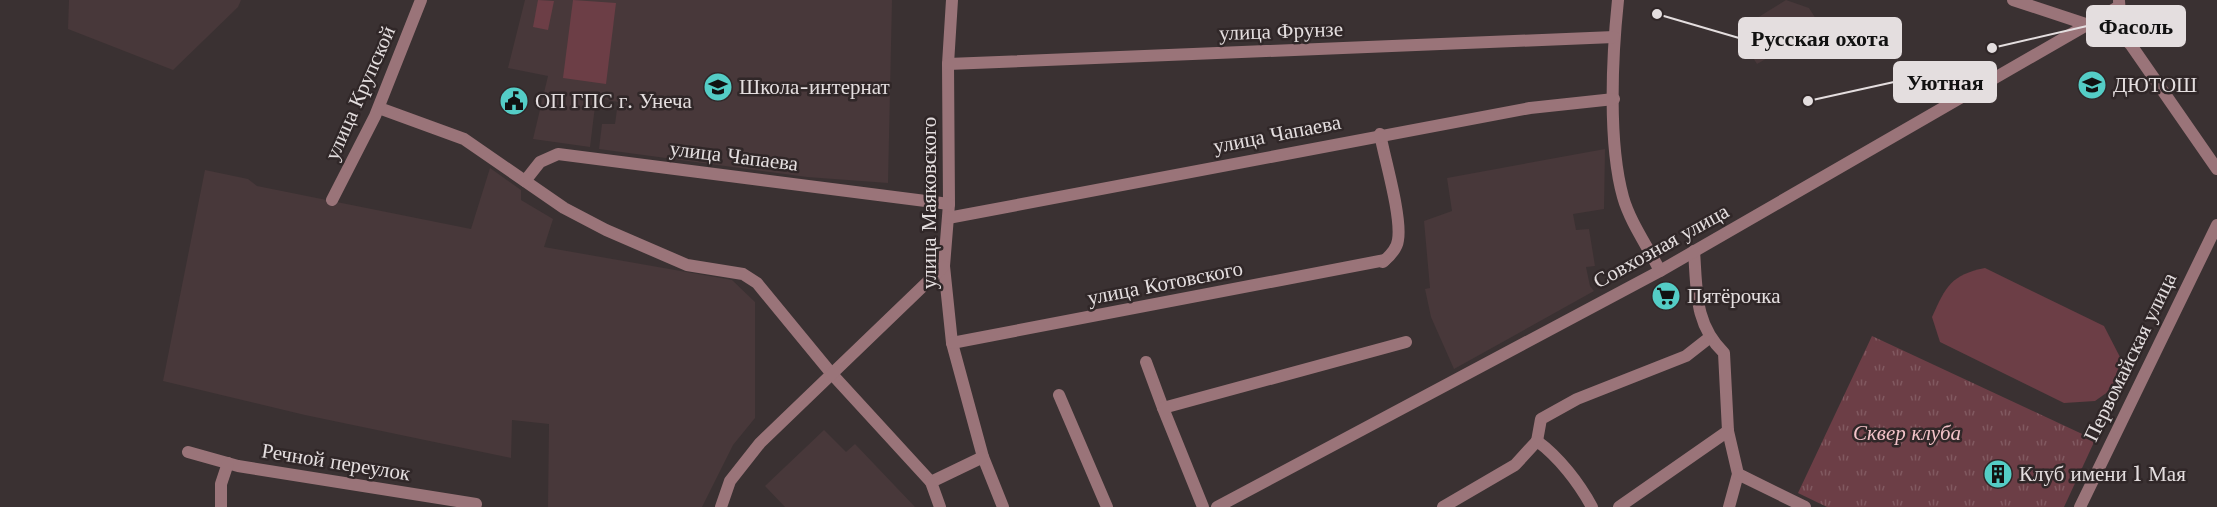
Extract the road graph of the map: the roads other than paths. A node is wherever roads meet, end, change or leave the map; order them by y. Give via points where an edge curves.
1 (421, 0) edge
2 (952, 0) edge
3 (1618, 0) edge
4 (2013, 0) edge
5 (2119, 4) edge
6 (2087, 25) junction
7 (2122, 36) junction
8 (1614, 37) junction
9 (948, 64) junction
10 (1614, 99) junction
11 (379, 108) junction
12 (1380, 134) junction
13 (2216, 166) edge
14 (525, 181) junction
15 (332, 200) dead end
16 (949, 204) junction
17 (948, 218) junction
18 (2217, 225) edge
19 (1694, 251) junction
20 (944, 266) junction
21 (1660, 271) junction
22 (1709, 338) junction
23 (1406, 342) dead end
24 (952, 343) junction
25 (1146, 362) dead end
26 (831, 373) junction
27 (1059, 395) dead end
28 (1163, 408) junction
29 (1728, 431) junction
30 (1537, 441) junction
31 (188, 452) dead end
32 (983, 457) junction
33 (228, 463) junction
34 (1738, 474) junction
35 (931, 482) junction
36 (220, 507) edge
37 (475, 507) edge
38 (721, 507) edge
39 (940, 507) edge
40 (1003, 507) edge
41 (1107, 507) edge
42 (1203, 507) edge
43 (1217, 507) edge
44 (1443, 507) edge
45 (1592, 507) edge
46 (1619, 507) edge
47 (1729, 507) edge
48 (1805, 507) edge
49 (2080, 507) edge

1 - 11 street, улица Крупской
2 - 9 street, улица Маяковского
3 - 8 street
4 - 6 street
5 - 6 street, Совхозная улица
5 - 7 street
6 - 7 street
6 - 19 street, Совхозная улица
7 - 13 street
8 - 9 street, улица Фрунзе
8 - 10 street
9 - 16 street, улица Маяковского
10 - 12 street, улица Чапаева via 1530,108
10 - 21 street via 1614,151 1624,198
11 - 14 street via 464,139
11 - 15 street, улица Крупской
12 - 17 street, улица Чапаева
12 - 24 street, улица Котовского via 1398,221 1398,241 1384,261
14 - 16 street, улица Чапаева via 540,162 558,154
14 - 26 street via 606,230 687,265 743,274 757,283
16 - 17 street, улица Маяковского
17 - 20 street, улица Маяковского
18 - 49 street, Первомайская улица
19 - 21 street, Совхозная улица
19 - 22 street via 1698,303
20 - 24 street, улица Маяковского
20 - 26 street
21 - 43 street, Совхозная улица
22 - 29 street via 1724,353
22 - 30 street via 1686,356 1577,399 1541,419
23 - 28 street
24 - 32 street, улица Маяковского
25 - 28 street
26 - 35 street
26 - 38 street via 740,467 730,481
27 - 41 street
28 - 42 street
29 - 34 street
29 - 46 street
30 - 44 street via 1515,465
30 - 45 street via 1584,491
31 - 33 street, Речной переулок
32 - 35 street
32 - 40 street, улица Маяковского
33 - 36 street via 221,484
33 - 37 street, Речной переулок via 476,504
34 - 47 street
34 - 48 street
35 - 39 street

